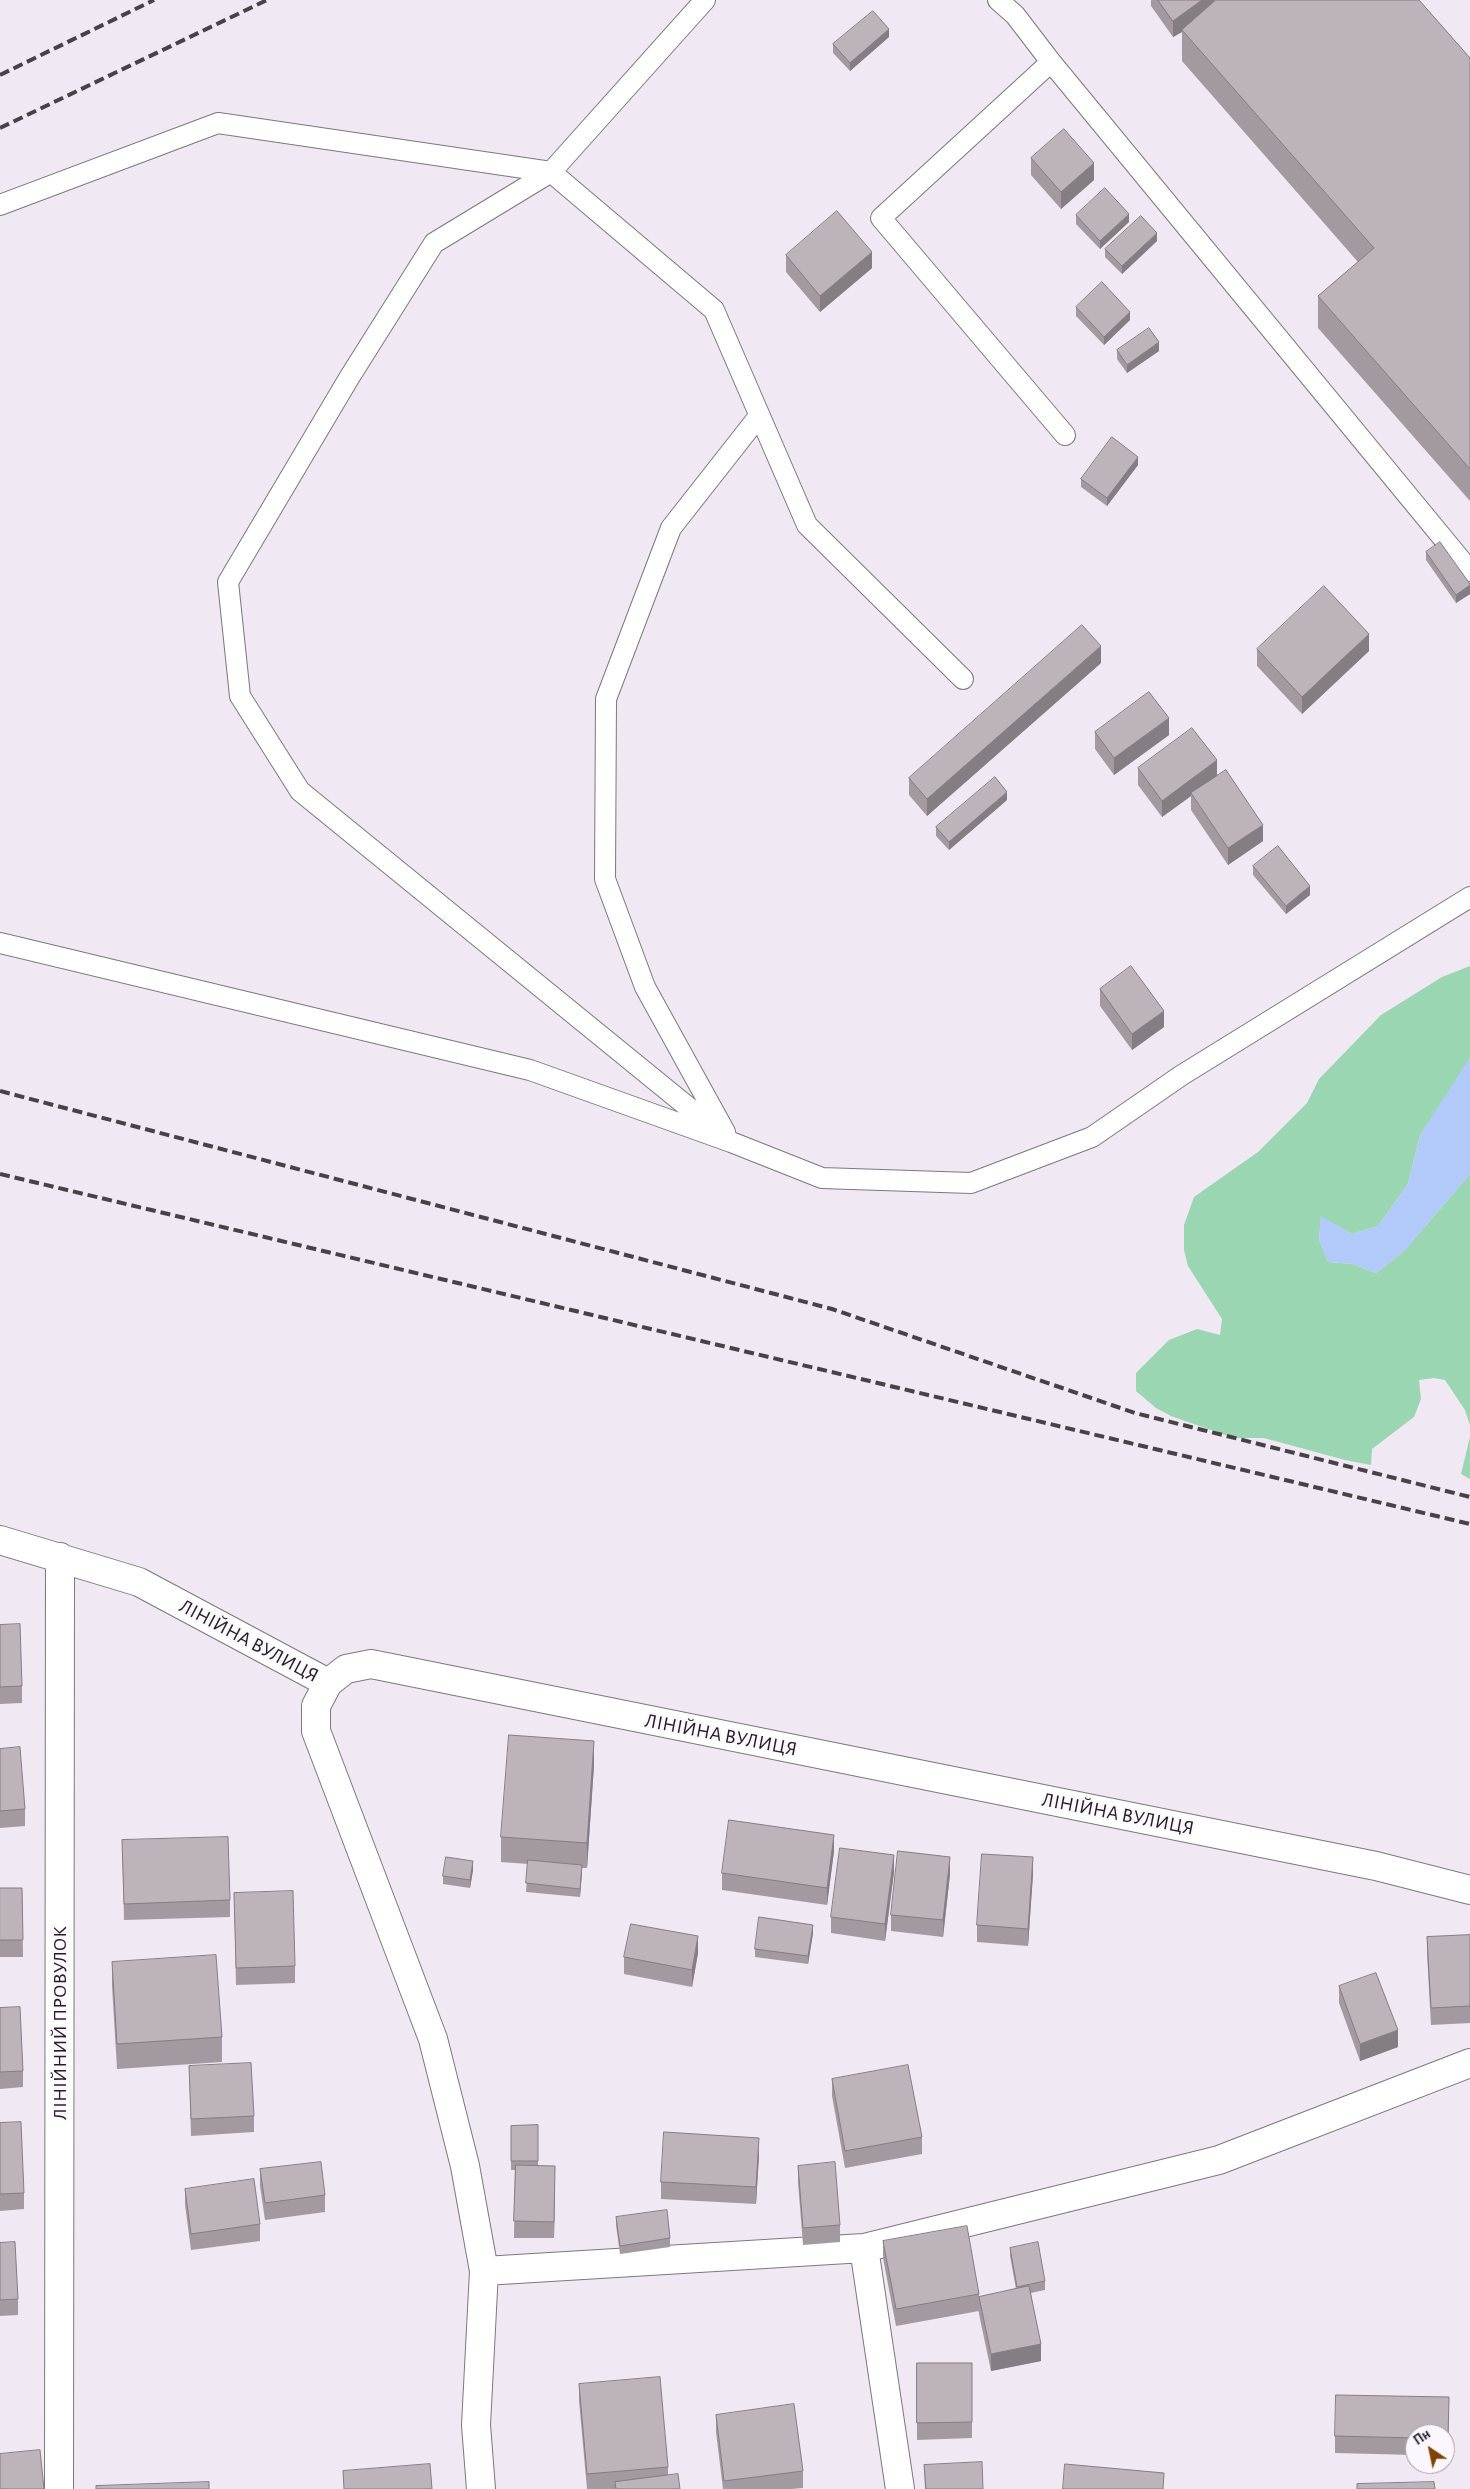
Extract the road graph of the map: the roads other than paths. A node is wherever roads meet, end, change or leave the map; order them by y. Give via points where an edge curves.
1 (705, 0) edge
2 (998, 0) edge
3 (1051, 62) junction
4 (551, 172) junction
5 (0, 206) edge
6 (760, 416) junction
7 (1065, 435) dead end
8 (1470, 571) edge
9 (963, 679) dead end
10 (1470, 896) edge
11 (0, 943) edge
12 (731, 1142) junction
13 (0, 1540) edge
14 (60, 1557) junction
15 (328, 1683) junction
16 (1470, 1890) edge
17 (1470, 2063) edge
18 (864, 2248) junction
19 (484, 2271) junction
20 (59, 2489) edge
21 (480, 2489) edge
22 (900, 2489) edge

1 - 4 lane
2 - 3 lane via 1015,16
3 - 7 lane via 881,218
3 - 8 lane
4 - 5 lane via 218,122
4 - 6 lane via 714,310
4 - 12 lane via 434,243 349,378 228,582 240,696 300,791
6 - 9 lane via 807,525
6 - 12 lane via 671,528 606,699 605,879 645,987
10 - 12 lane via 1182,1075 1092,1137 972,1183 822,1178
11 - 12 lane via 530,1070
13 - 14 street, ЛІНІЙНА ВУЛИЦЯ
14 - 15 street, ЛІНІЙНА ВУЛИЦЯ via 139,1582
14 - 20 street, ЛІНІЙНИЙ ПРОВУЛОК
15 - 16 street, ЛІНІЙНА ВУЛИЦЯ via 346,1669 371,1664 1376,1866
15 - 19 street via 316,1706 316,1731 433,2039 465,2166
17 - 18 street via 1219,2160
18 - 19 street
18 - 22 street
19 - 21 street via 476,2425

